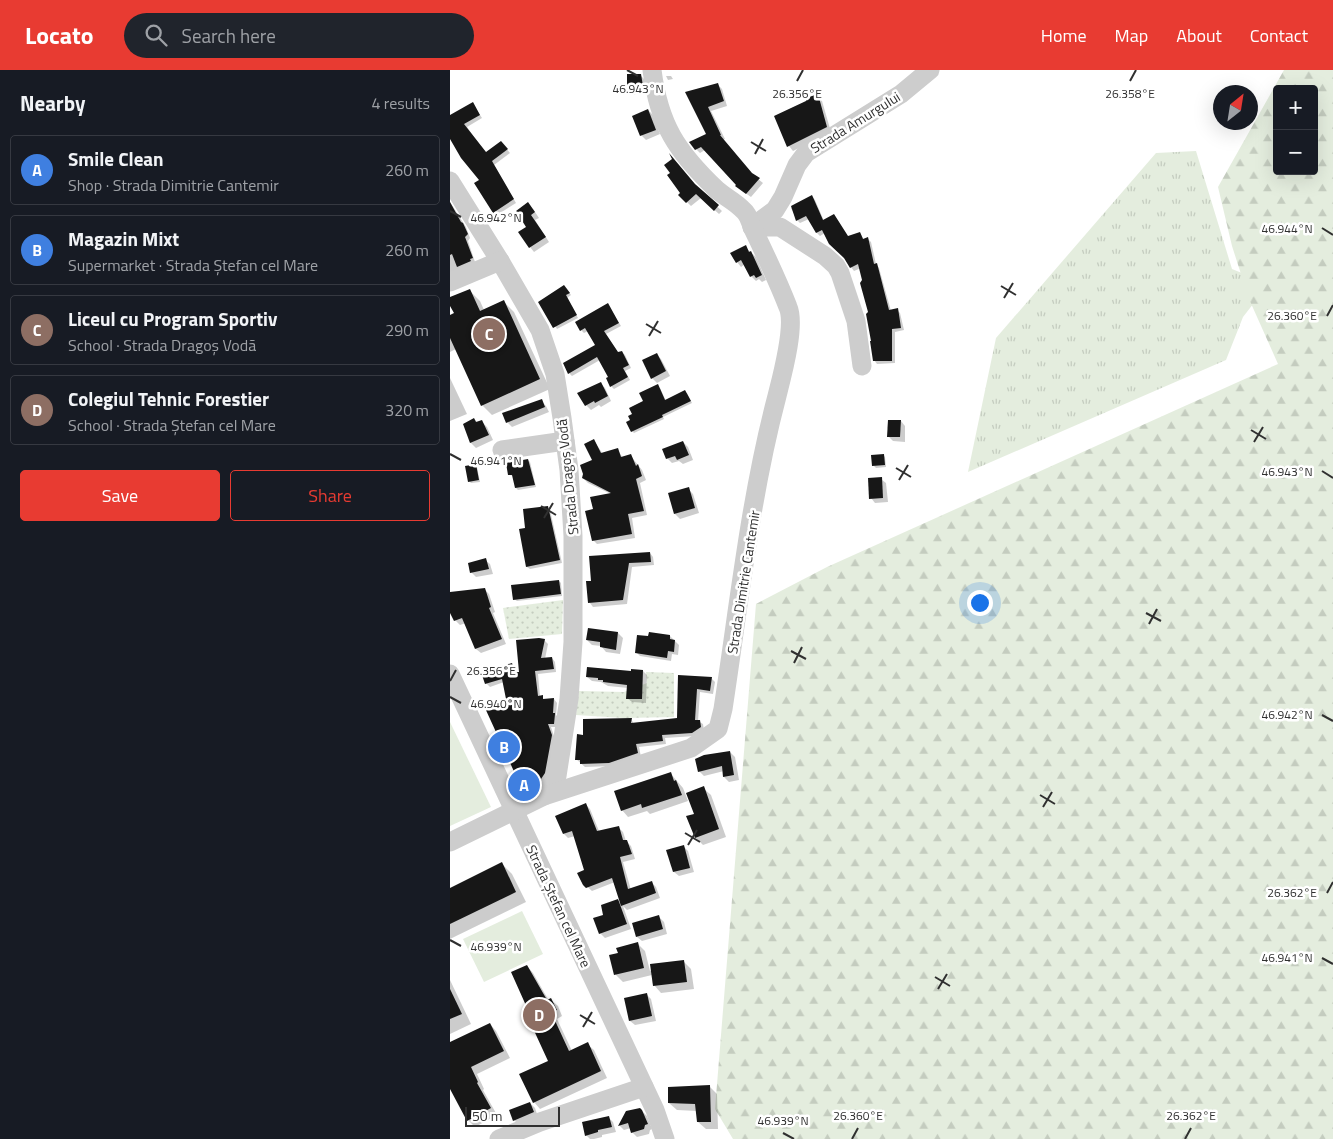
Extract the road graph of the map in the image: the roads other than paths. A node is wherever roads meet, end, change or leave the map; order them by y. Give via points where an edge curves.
1 (652, 70) edge
2 (930, 70) edge
3 (450, 181) edge
4 (752, 227) junction
5 (500, 261) junction
6 (450, 282) edge
7 (862, 366) dead end
8 (565, 441) junction
9 (502, 450) dead end
10 (450, 674) edge
11 (544, 796) junction
12 (515, 811) junction
13 (450, 842) edge
14 (644, 1088) junction
15 (499, 1139) edge
16 (665, 1139) edge

1 - 4 street, Strada Dimitrie Cantemir via 655,93 670,134 688,159 745,212
2 - 4 street, Strada Amurgului via 900,94 806,153 775,210
3 - 5 street, Strada Dragoș Vodă
4 - 7 street via 780,227 836,266 856,321
4 - 11 street, Strada Dimitrie Cantemir via 790,310 789,338 751,526 718,729 691,748
5 - 6 street
5 - 8 street, Strada Dragoș Vodă via 540,330 554,374
8 - 9 street
8 - 11 street, Strada Dragoș Vodă via 573,536 573,642 557,776
10 - 12 street, Strada Ștefan cel Mare
11 - 12 street, Strada Dimitrie Cantemir
12 - 13 street, Strada Dimitrie Cantemir
12 - 14 street, Strada Ștefan cel Mare
14 - 15 street
14 - 16 street, Strada Ștefan cel Mare

